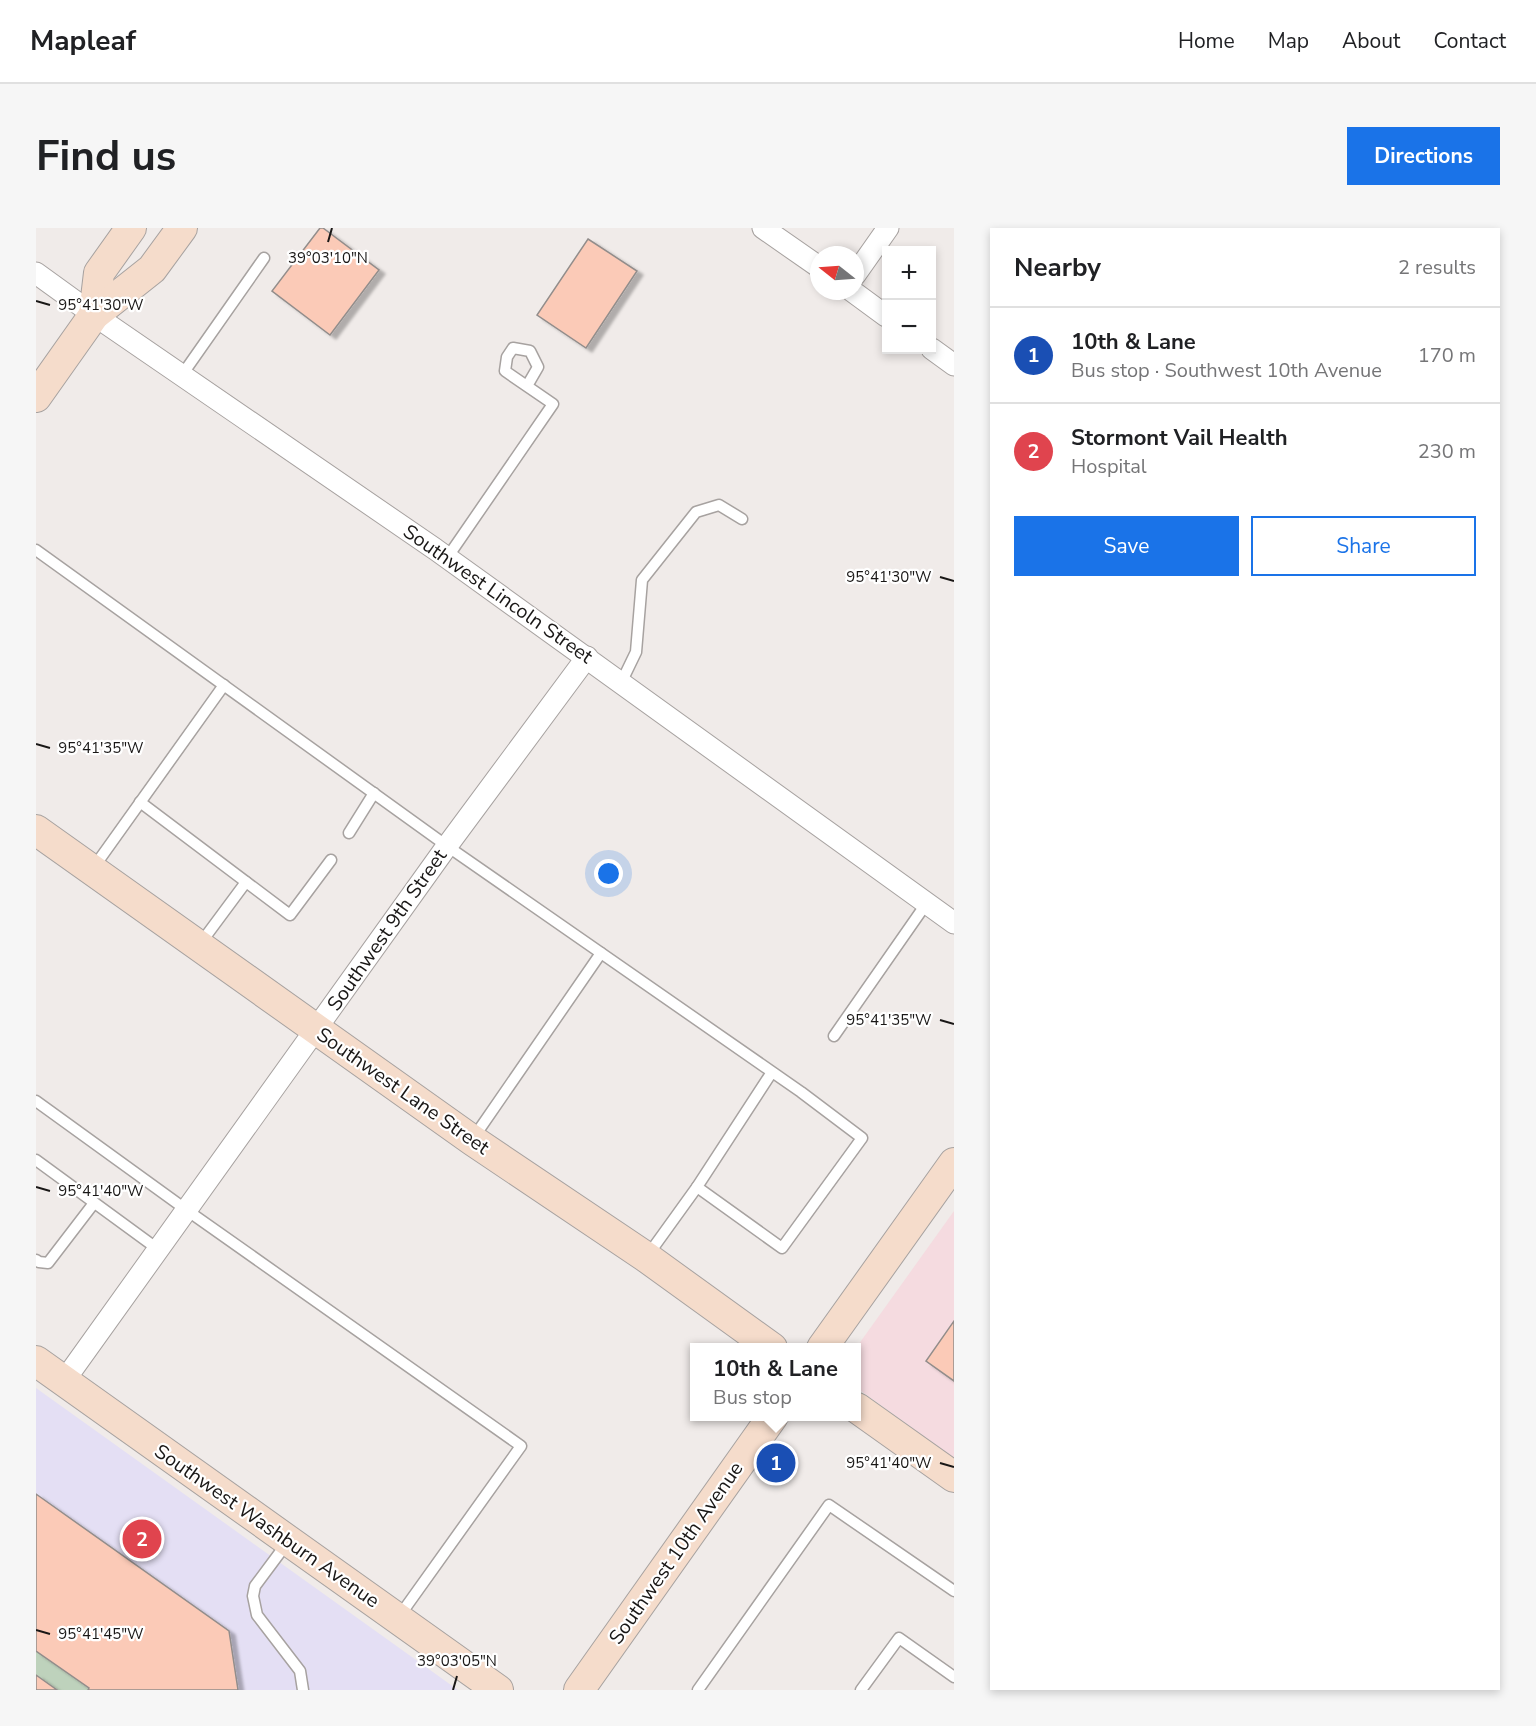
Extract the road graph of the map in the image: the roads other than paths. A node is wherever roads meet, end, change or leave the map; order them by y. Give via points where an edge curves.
1 (131, 228) edge
2 (182, 228) edge
3 (763, 228) edge
4 (888, 228) edge
5 (264, 258) dead end
6 (810, 261) edge
7 (864, 262) edge
8 (36, 273) edge
9 (864, 300) edge
10 (882, 313) edge
11 (94, 315) junction
12 (936, 352) edge
13 (954, 365) edge
14 (183, 375) junction
15 (527, 386) dead end
16 (36, 397) edge
17 (742, 519) dead end
18 (36, 550) edge
19 (447, 558) junction
20 (587, 657) junction
21 (621, 683) junction
22 (224, 685) junction
23 (375, 793) junction
24 (140, 802) junction
25 (36, 830) edge
26 (349, 833) dead end
27 (447, 846) junction
28 (331, 860) dead end
29 (92, 870) junction
30 (246, 882) junction
31 (927, 903) junction
32 (954, 923) edge
33 (199, 946) junction
34 (601, 953) junction
35 (316, 1029) junction
36 (834, 1036) dead end
37 (772, 1072) junction
38 (36, 1101) edge
39 (472, 1140) junction
40 (36, 1160) edge
41 (954, 1163) edge
42 (697, 1187) junction
43 (94, 1203) junction
44 (188, 1210) junction
45 (159, 1250) junction
46 (646, 1257) junction
47 (36, 1260) edge
48 (766, 1343) edge
49 (825, 1343) edge
50 (36, 1361) edge
51 (64, 1381) junction
52 (861, 1411) edge
53 (769, 1421) edge
54 (954, 1477) edge
55 (288, 1541) junction
56 (954, 1591) edge
57 (398, 1619) junction
58 (954, 1677) edge
59 (867, 1688) edge
60 (303, 1690) edge
61 (498, 1690) edge
62 (579, 1690) edge
63 (698, 1690) edge

1 - 11 main road via 99,273
2 - 11 main road via 152,269
3 - 6 street
4 - 7 street
5 - 14 lane
8 - 11 street, Southwest Lincoln Street
9 - 10 street
11 - 14 street, Southwest Lincoln Street
11 - 16 main road
12 - 13 street
14 - 19 street, Southwest Lincoln Street
15 - 19 lane via 553,404
17 - 21 lane via 719,505 696,512 642,580 636,652
18 - 22 lane
19 - 20 street, Southwest Lincoln Street
20 - 21 street, Southwest Lincoln Street
20 - 27 street, Southwest 9th Street
21 - 31 street, Southwest Lincoln Street
22 - 23 lane
22 - 24 lane
23 - 26 lane
23 - 27 lane
24 - 29 lane
24 - 30 lane
25 - 29 main road, Southwest Lane Street
27 - 34 lane
27 - 35 street, Southwest 9th Street
28 - 30 lane via 290,915
29 - 33 main road, Southwest Lane Street
30 - 33 lane
31 - 32 street, Southwest Lincoln Street
31 - 36 lane
33 - 35 main road, Southwest Lane Street
34 - 37 lane
34 - 39 lane
35 - 39 main road, Southwest Lane Street
35 - 44 street, Southwest 9th Street
37 - 42 lane
37 - 42 lane via 862,1138 782,1248
38 - 44 lane
39 - 46 main road, Southwest Lane Street
40 - 43 lane
41 - 49 main road
42 - 46 lane
43 - 45 lane
43 - 47 lane via 48,1263
44 - 45 street, Southwest 9th Street
44 - 57 lane via 521,1446
45 - 51 street, Southwest 9th Street
46 - 48 main road, Southwest Lane Street
50 - 51 main road, Southwest Washburn Avenue
51 - 55 main road, Southwest Washburn Avenue
52 - 54 main road
53 - 62 main road, Southwest 10th Avenue
55 - 57 main road, Southwest Washburn Avenue
55 - 60 lane via 255,1586 253,1596 257,1615 300,1671
56 - 63 lane via 830,1505
57 - 61 main road, Southwest Washburn Avenue
58 - 59 lane via 899,1638

